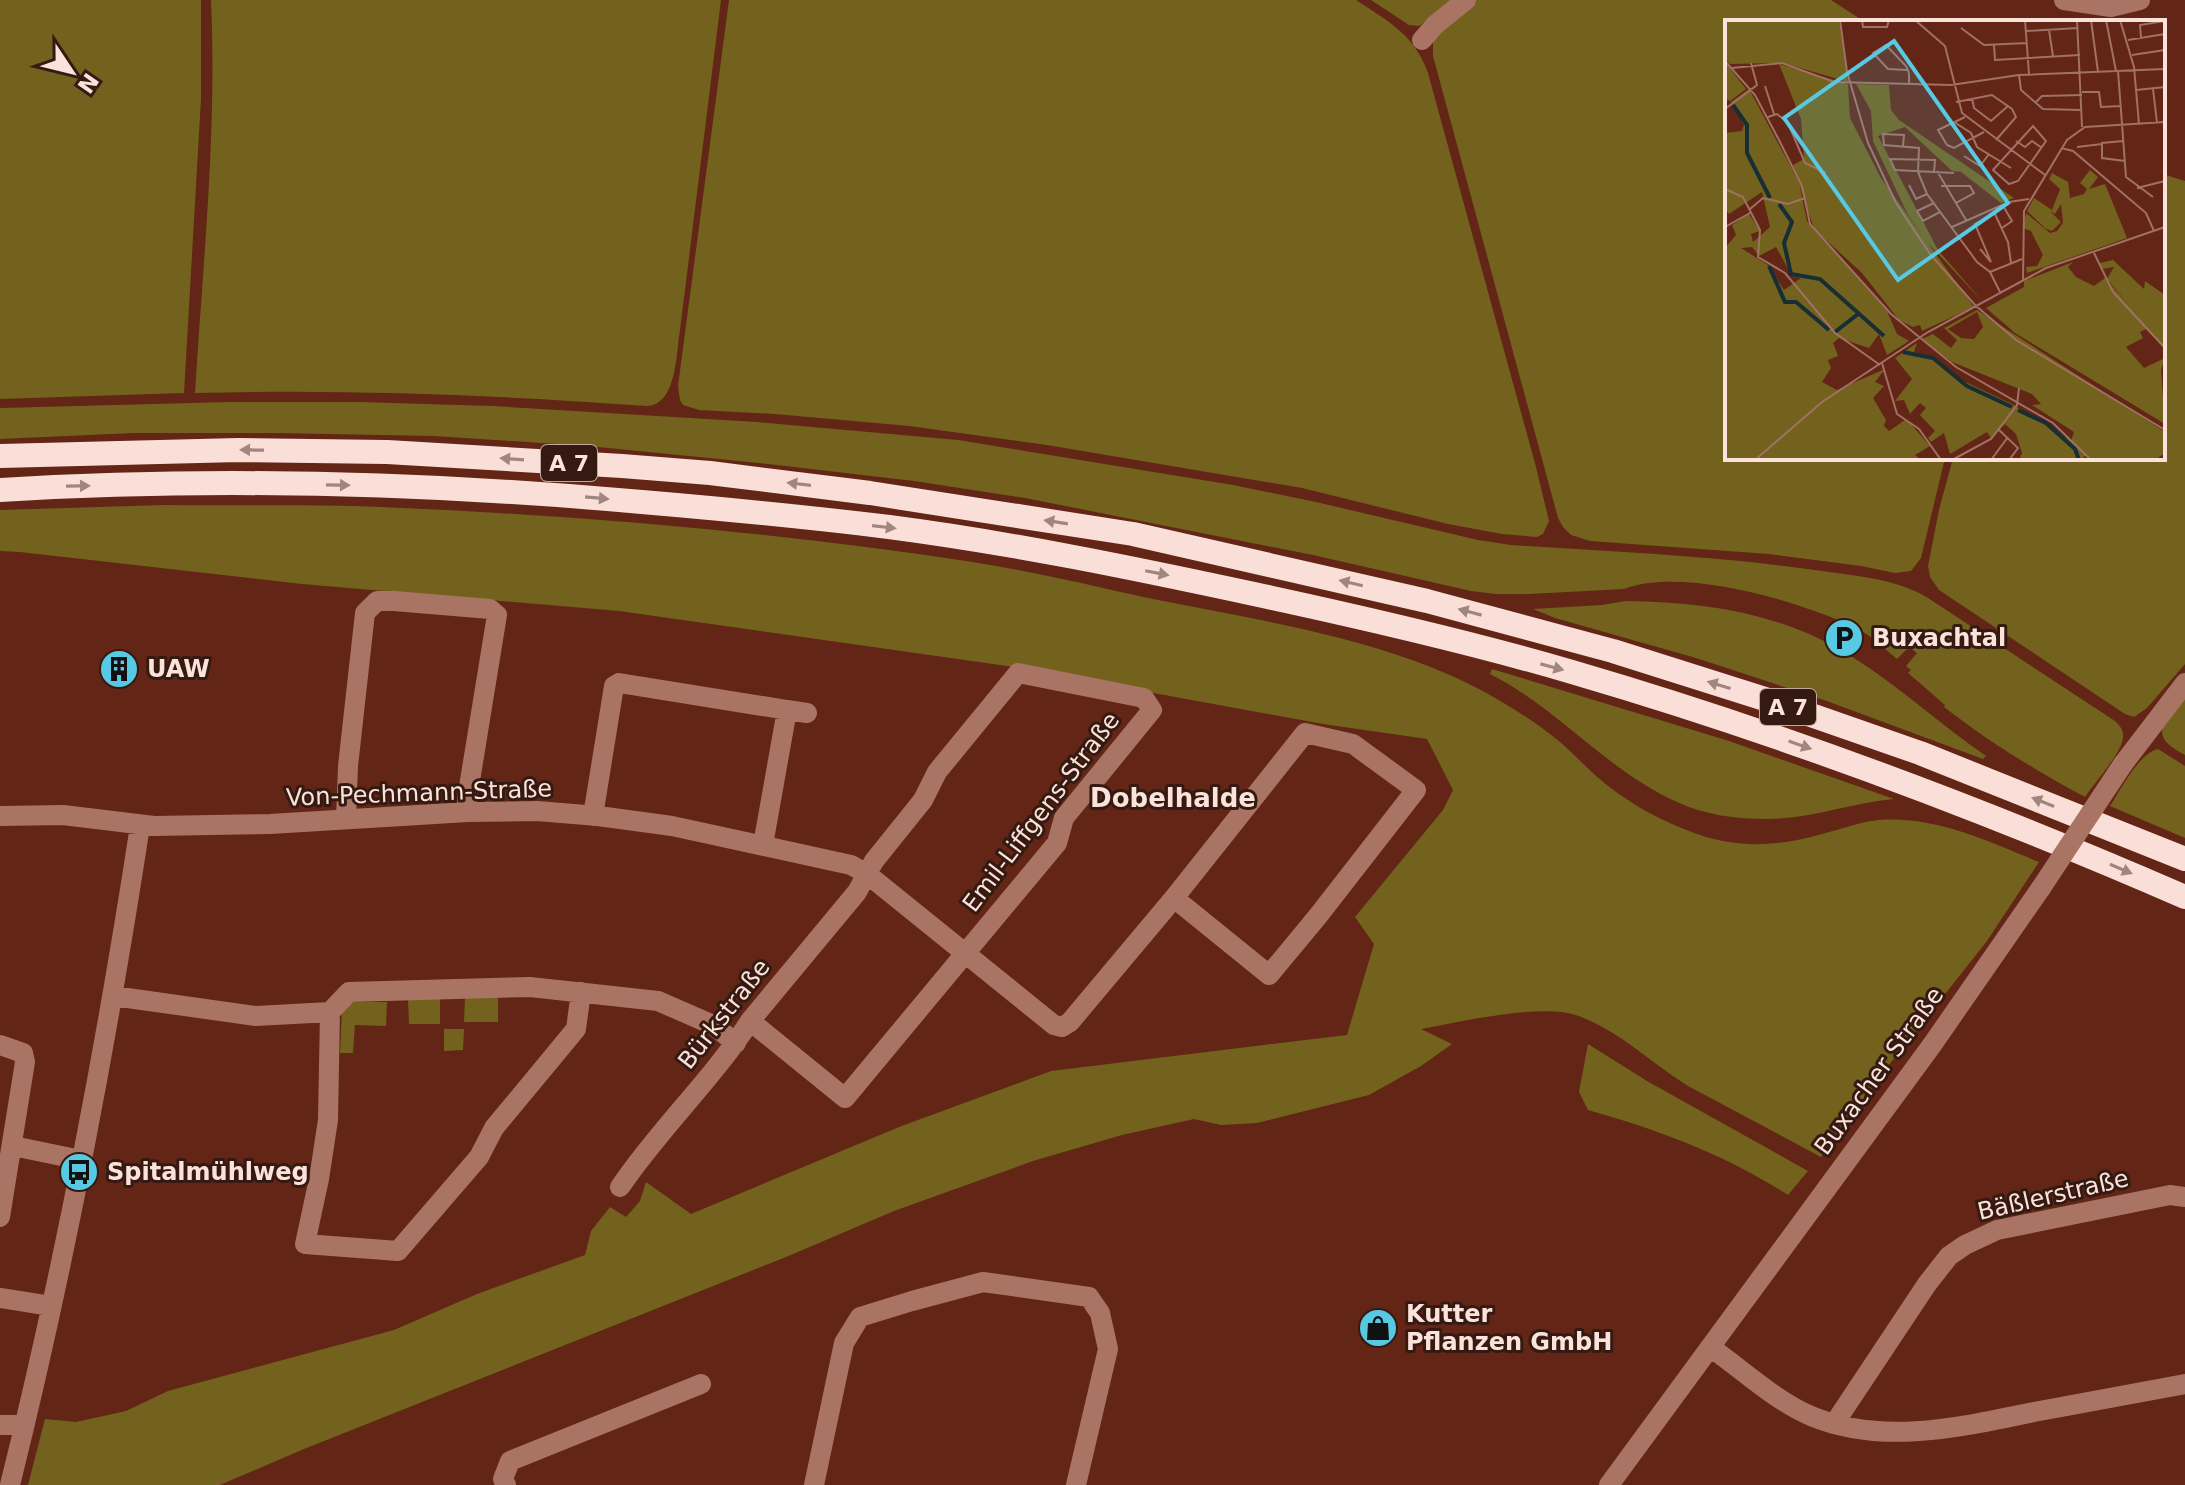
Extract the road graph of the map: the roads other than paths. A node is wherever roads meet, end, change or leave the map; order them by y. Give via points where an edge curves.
1 (1466, 0) edge
2 (2064, 0) edge
3 (2140, 0) edge
4 (1422, 40) dead end
5 (0, 456) edge
6 (0, 490) edge
7 (2185, 683) edge
8 (468, 812) junction
9 (0, 816) edge
10 (593, 816) junction
11 (346, 819) junction
12 (140, 826) junction
13 (763, 845) junction
14 (2185, 859) edge
15 (867, 874) junction
16 (2185, 897) edge
17 (1174, 898) junction
18 (965, 953) junction
19 (581, 992) junction
20 (113, 996) junction
21 (330, 1012) junction
22 (750, 1021) junction
23 (736, 1043) junction
24 (0, 1045) edge
25 (13, 1146) junction
26 (81, 1160) junction
27 (620, 1187) dead end
28 (2185, 1197) edge
29 (0, 1217) edge
30 (0, 1298) edge
31 (51, 1306) junction
32 (1710, 1347) junction
33 (701, 1384) dead end
34 (2185, 1384) edge
35 (1834, 1424) junction
36 (0, 1425) edge
37 (24, 1425) junction
38 (10, 1485) edge
39 (506, 1485) edge
40 (814, 1485) edge
41 (1076, 1485) edge
42 (1609, 1485) edge

1 - 4 street
2 - 3 street via 2111,7
14 -> 5 highway, A 7 via 1920,753 1613,651 1427,601 1133,534 870,493 590,464 387,452
6 -> 16 highway, A 7 via 267,483 574,496 877,526 1053,553 1341,613 1571,672 1911,784
7 - 32 street, Buxacher Straße, bridge via 2123,764 1932,1045
8 - 10 street, Von-Pechmann-Straße
8 - 11 street, Von-Pechmann-Straße
8 - 11 street via 497,615 490,609 377,601 365,613
9 - 12 street, Von-Pechmann-Straße via 63,815
10 - 13 street, Von-Pechmann-Straße
10 - 13 street via 614,686 619,683 797,712
11 - 12 street, Von-Pechmann-Straße
12 - 20 street
13 - 15 street, Von-Pechmann-Straße via 851,865
15 - 18 street, Von-Pechmann-Straße
15 - 18 street, Emil-Liffgens-Straße via 923,800 937,772 1018,673 1144,698 1152,710 1064,818 1057,843
15 - 22 street, Bürkstraße
17 - 17 street via 1305,733 1353,744 1416,790 1269,975
17 - 18 street, Von-Pechmann-Straße via 1062,1027
18 - 22 street via 845,1098
19 - 21 street via 530,987 349,992
19 - 21 street via 576,1029 494,1128 479,1157 398,1251 305,1244 328,1120
19 - 23 street via 658,1001 713,1025
20 - 21 street via 256,1016
20 - 26 street
22 - 23 street, Bürkstraße
23 - 27 street, Bürkstraße
24 - 25 street via 23,1053 25,1062
25 - 26 street
25 - 29 street
26 - 31 street
28 - 35 street, Bäßlerstraße via 2170,1195 2042,1220 1997,1230 1965,1245 1927,1284
30 - 31 street
31 - 37 street
32 - 35 street via 1792,1406
32 - 42 street, Buxacher Straße
33 - 39 street via 510,1461
34 - 35 street via 1939,1429 1882,1432
36 - 37 street
37 - 38 street
40 - 41 street via 844,1343 860,1317 983,1282 1089,1297 1100,1313 1108,1349

